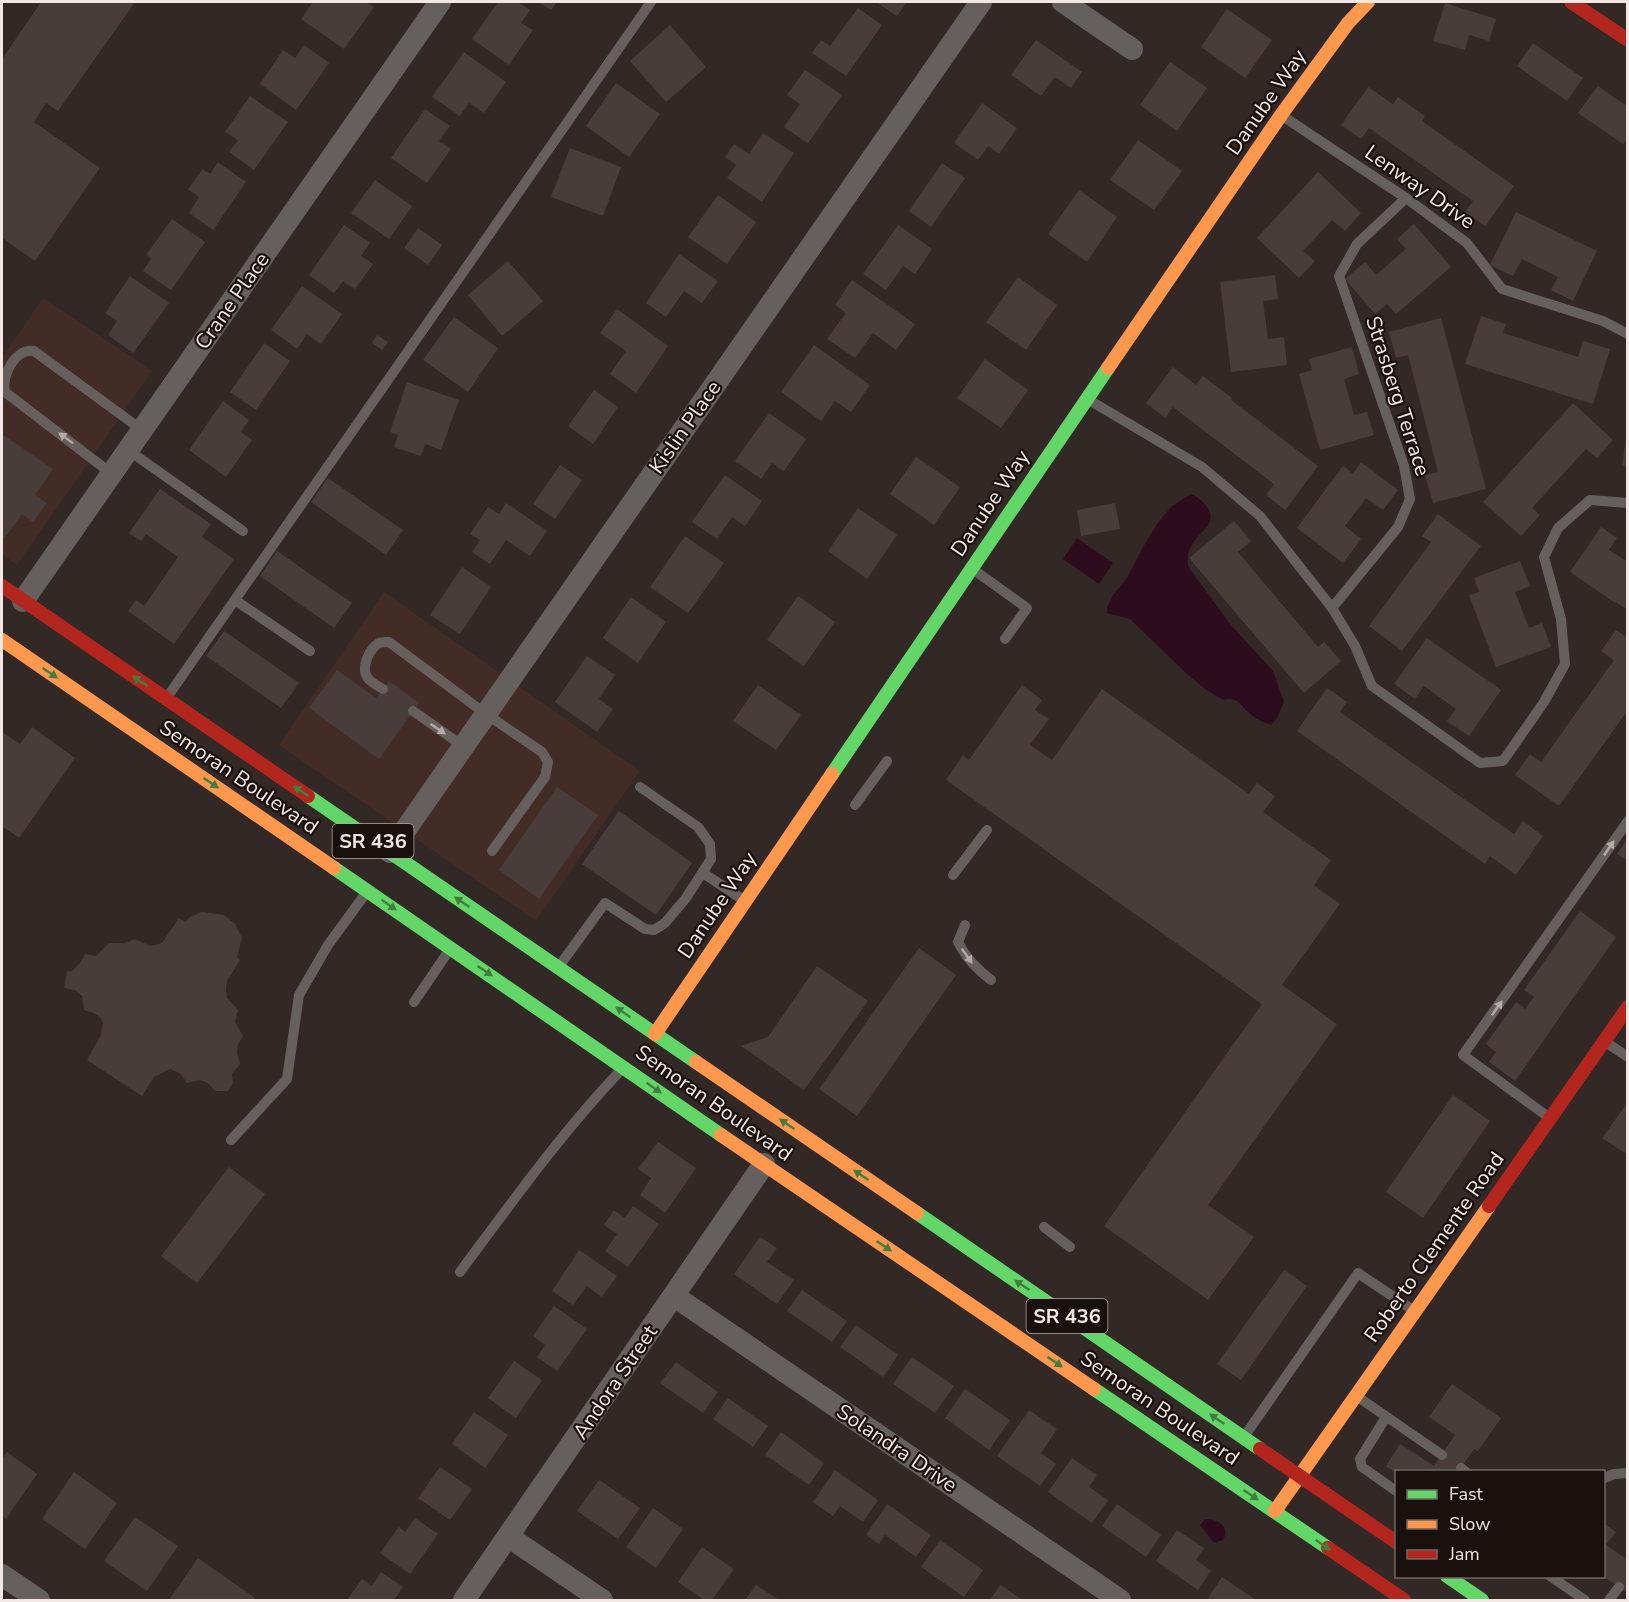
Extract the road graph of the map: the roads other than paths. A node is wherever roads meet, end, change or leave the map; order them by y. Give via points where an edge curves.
1 (440, 2) edge
2 (651, 2) edge
3 (981, 2) edge
4 (1063, 2) edge
5 (1368, 2) edge
6 (1571, 2) edge
7 (1628, 40) edge
8 (1132, 49) dead end
9 (1281, 115) junction
10 (1406, 198) junction
11 (1628, 334) edge
12 (1087, 398) junction
13 (142, 430) junction
14 (129, 450) junction
15 (112, 474) junction
16 (1628, 503) edge
17 (243, 531) dead end
18 (971, 568) junction
19 (2, 586) edge
20 (235, 600) junction
21 (23, 601) junction
22 (1332, 608) junction
23 (1005, 639) dead end
24 (2, 640) edge
25 (310, 651) dead end
26 (383, 689) dead end
27 (166, 699) junction
28 (413, 711) dead end
29 (486, 714) junction
30 (464, 746) junction
31 (887, 761) dead end
32 (640, 787) dead end
33 (855, 805) dead end
34 (1628, 821) edge
35 (987, 830) dead end
36 (492, 851) dead end
37 (390, 852) junction
38 (703, 873) junction
39 (953, 875) dead end
40 (368, 891) junction
41 (746, 902) junction
42 (965, 925) dead end
43 (451, 948) junction
44 (558, 968) junction
45 (991, 980) dead end
46 (414, 1002) dead end
47 (1628, 1007) edge
48 (572, 1030) junction
49 (655, 1034) junction
50 (636, 1040) dead end
51 (606, 1041) dead end
52 (1604, 1041) junction
53 (666, 1055) dead end
54 (1628, 1057) edge
55 (630, 1064) junction
56 (706, 1069) junction
57 (1550, 1118) junction
58 (231, 1140) dead end
59 (764, 1164) junction
60 (1044, 1227) dead end
61 (1070, 1247) dead end
62 (460, 1272) dead end
63 (674, 1296) junction
64 (1415, 1312) junction
65 (1356, 1396) junction
66 (1386, 1417) junction
67 (1244, 1437) junction
68 (1442, 1455) dead end
69 (1628, 1473) edge
70 (1300, 1476) junction
71 (1605, 1478) edge
72 (1395, 1490) edge
73 (1275, 1511) junction
74 (509, 1537) junction
75 (1395, 1541) edge
76 (2, 1575) edge
77 (1450, 1578) edge
78 (1553, 1578) edge
79 (1619, 1587) dead end
80 (39, 1600) edge
81 (464, 1600) edge
82 (602, 1600) edge
83 (1120, 1600) edge
84 (1404, 1600) edge
85 (1482, 1600) edge
86 (1585, 1600) edge
87 (1609, 1600) edge

1 - 13 street, Crane Place
2 - 20 lane
3 - 29 street, Kislin Place
4 - 8 street
5 - 9 main road, Danube Way via 1348,23
6 - 7 main road
9 - 10 lane, Lenway Drive
9 - 12 main road, Danube Way
10 - 11 lane, Lenway Drive via 1467,243 1502,289 1603,321
10 - 22 lane, Strasberg Terrace via 1357,243 1339,276 1404,466 1410,499 1398,527
12 - 18 main road, Danube Way
12 - 22 lane via 1202,467 1252,509
13 - 14 street, Crane Place
15 -> 13 lane via 5,392 3,385 10,364 29,350 34,351
14 - 15 street, Crane Place
14 - 17 lane
15 - 21 street, Crane Place
16 - 22 lane via 1590,500 1558,528 1544,557 1561,619 1565,664 1503,761 1480,763 1372,686
18 - 23 lane via 1027,608
18 - 41 main road, Danube Way
19 - 21 main road, Semoran Boulevard / SR 436
20 - 25 lane
20 - 27 lane
27 -> 21 main road, Semoran Boulevard / SR 436
24 -> 40 main road, Semoran Boulevard / SR 436
26 - 29 lane via 368,679 366,661 380,642 389,642
37 -> 27 main road, Semoran Boulevard / SR 436
28 -> 30 lane
29 - 30 street, Kislin Place
29 - 36 lane via 542,752 548,762 545,777
30 - 37 street, Kislin Place
31 - 33 lane
32 - 38 lane via 698,827 710,844 711,859
57 -> 34 lane via 1463,1055
35 - 39 lane
44 -> 37 main road, Semoran Boulevard / SR 436
38 - 41 lane
38 - 44 lane via 665,923 654,930 645,929 605,903
40 -> 43 main road, Semoran Boulevard / SR 436
40 - 58 lane via 328,945 299,995 287,1079
41 - 49 main road, Danube Way
42 -> 45 lane via 958,942 977,969
43 - 46 lane
43 -> 48 main road, Semoran Boulevard / SR 436
49 -> 44 main road, Semoran Boulevard / SR 436
47 - 52 main road, Roberto Clemente Road
48 - 51 main road
48 - 55 main road, Semoran Boulevard / SR 436
49 - 50 main road
49 - 56 main road, Semoran Boulevard / SR 436
52 - 54 lane
52 - 57 main road, Roberto Clemente Road
53 - 56 main road
55 -> 59 main road, Semoran Boulevard / SR 436
55 - 62 lane via 597,1096 532,1174
67 -> 56 main road, Semoran Boulevard / SR 436
57 - 64 main road, Roberto Clemente Road
59 - 63 street, Andora Street
59 -> 73 main road, Semoran Boulevard / SR 436
60 - 61 lane
63 - 74 street, Andora Street
63 - 83 street, Solandra Drive
64 - 65 main road, Roberto Clemente Road
64 - 67 lane via 1358,1273
65 - 66 lane
65 - 70 main road, Roberto Clemente Road
66 - 68 lane
66 - 72 lane via 1360,1459 1362,1467
67 - 70 main road, Semoran Boulevard / SR 436
69 - 71 lane
70 - 73 main road, Roberto Clemente Road
70 - 75 main road, Semoran Boulevard / SR 436
73 -> 84 main road, Semoran Boulevard / SR 436
74 - 81 street, Andora Street
74 - 82 street
76 - 80 street
77 - 85 main road
78 - 86 lane
79 - 87 lane

